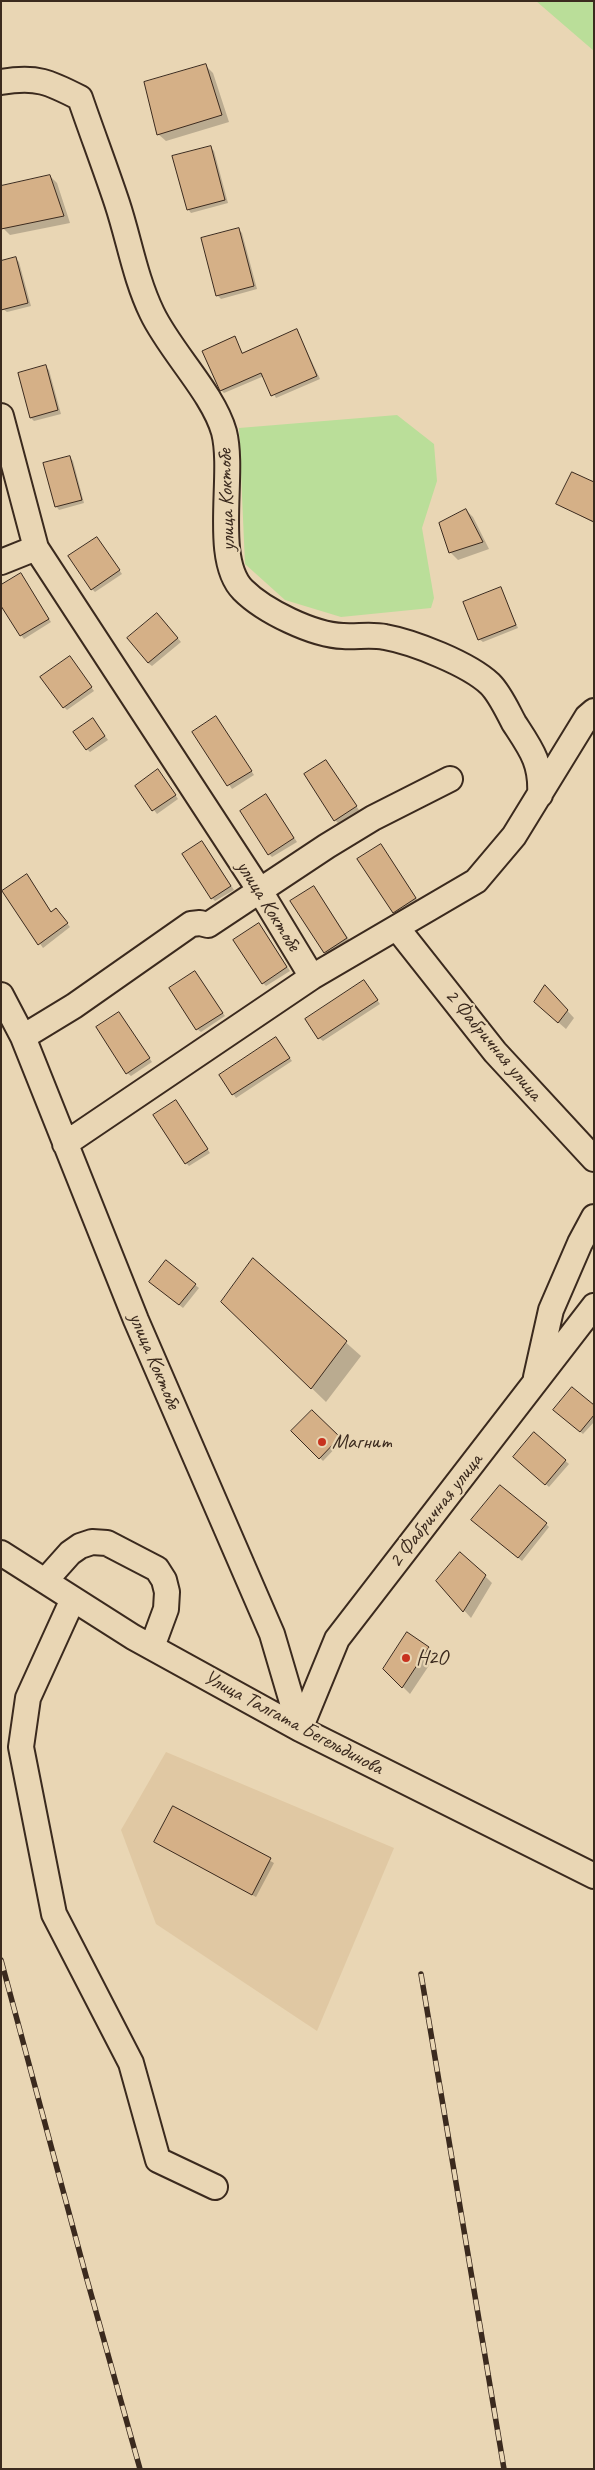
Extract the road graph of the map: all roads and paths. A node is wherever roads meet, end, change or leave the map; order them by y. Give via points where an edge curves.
1 (1, 82) edge
2 (1, 416) edge
3 (36, 548) junction
4 (1, 562) edge
5 (594, 710) edge
6 (582, 745) edge
7 (450, 779) dead end
8 (540, 795) junction
9 (260, 891) junction
10 (398, 928) junction
11 (312, 977) junction
12 (1, 995) edge
13 (22, 1037) junction
14 (65, 1144) junction
15 (594, 1159) edge
16 (594, 1217) edge
17 (594, 1306) edge
18 (535, 1384) junction
19 (1, 1553) edge
20 (44, 1581) junction
21 (74, 1599) junction
22 (152, 1647) junction
23 (300, 1729) junction
24 (594, 1876) edge
25 (215, 2187) dead end

1 - 8 street, улица Коктобе via 17,79 48,81 80,98 117,203 143,294 153,316 214,410 223,431 228,458 226,548 241,589 262,606 319,633 385,637 453,660 477,673 492,686 534,751 539,769
2 - 3 street, улица Коктобе
3 - 4 street
3 - 9 street, улица Коктобе
5 - 6 street via 587,717
6 - 8 street
7 - 9 street via 373,818
8 - 10 street via 514,836 476,881
9 - 11 street, улица Коктобе
9 - 13 street via 208,925 191,924 74,1006
10 - 11 street
10 - 15 street, 2 Фабричная улица via 495,1052
11 - 14 street
12 - 13 street, улица Коктобе
13 - 14 street, улица Коктобе
14 - 23 street, улица Коктобе via 136,1320 272,1634
16 - 18 street via 550,1310
17 - 18 street, 2 Фабричная улица
18 - 23 street, 2 Фабричная улица via 337,1639
19 - 20 street, Улица Талгата Бегельдинова
20 - 21 street, Улица Талгата Бегельдинова
20 - 22 street via 70,1553 92,1542 107,1543 157,1569 167,1592 166,1609
21 - 22 street, Улица Талгата Бегельдинова
21 - 25 street via 28,1698 21,1747 54,1914 131,2064 158,2160
22 - 23 street, Улица Талгата Бегельдинова
23 - 24 street, Улица Талгата Бегельдинова

